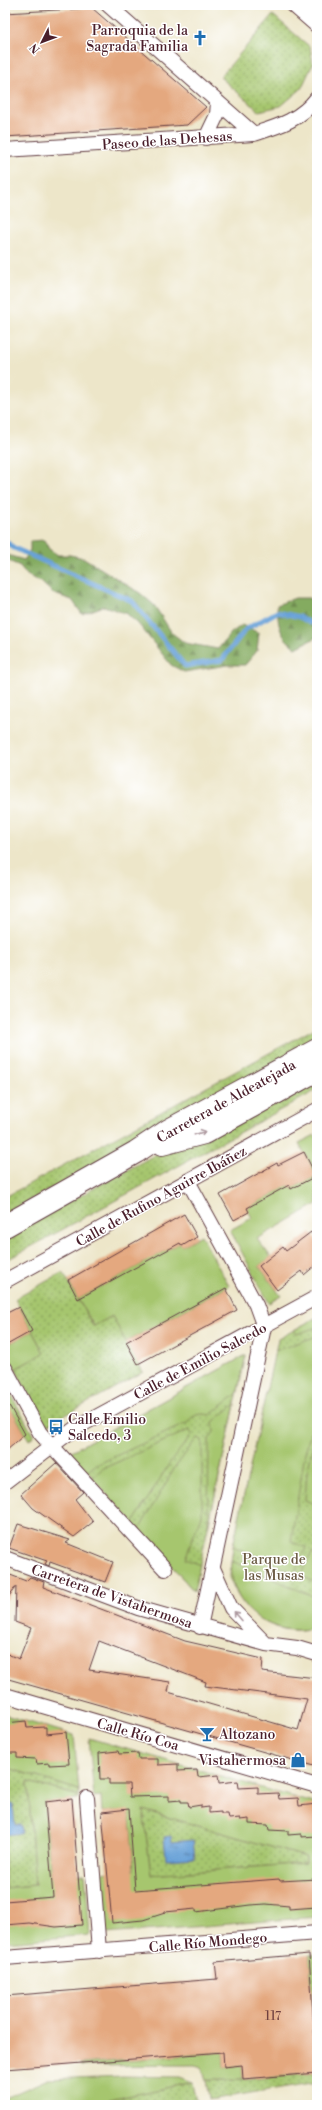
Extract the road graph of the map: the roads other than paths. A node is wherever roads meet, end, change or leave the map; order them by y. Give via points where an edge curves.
1 (108, 5) edge
2 (315, 5) edge
3 (297, 8) edge
4 (317, 26) edge
5 (317, 98) edge
6 (218, 102) junction
7 (254, 134) junction
8 (206, 138) junction
9 (5, 150) edge
10 (317, 1050) edge
11 (311, 1062) edge
12 (317, 1110) edge
13 (188, 1181) junction
14 (5, 1226) edge
15 (5, 1281) edge
16 (317, 1297) edge
17 (264, 1327) junction
18 (5, 1368) edge
19 (51, 1445) junction
20 (5, 1482) edge
21 (5, 1558) edge
22 (213, 1568) junction
23 (165, 1569) dead end
24 (200, 1627) junction
25 (317, 1642) edge
26 (266, 1644) junction
27 (298, 1648) junction
28 (317, 1654) edge
29 (5, 1695) edge
30 (317, 1786) edge
31 (87, 1798) dead end
32 (317, 1933) edge
33 (99, 1951) junction
34 (5, 1958) edge

1 - 6 street
2 - 3 street
3 - 4 street
5 - 7 street, Paseo de las Dehesas via 298,118 285,125
6 - 7 street
6 - 8 street via 217,115
7 - 8 street, Paseo de las Dehesas
8 - 9 street, Paseo de las Dehesas
10 - 11 main road, Carretera de Aldeatejada
11 - 14 main road, Carretera de Aldeatejada via 204,1133 136,1152
12 - 13 street, Calle de Rufino Aguirre Ibáñez
13 - 15 street, Calle de Rufino Aguirre Ibáñez
13 - 17 street via 256,1305
16 - 17 street, Calle de Emilio Salcedo
17 - 19 street, Calle de Emilio Salcedo via 74,1429
17 - 22 street
18 - 19 street via 40,1433
19 - 20 street, Calle de Emilio Salcedo
19 - 23 street
21 - 24 street, Carretera de Vistahermosa via 138,1608
22 - 24 street
26 -> 22 street via 231,1608
24 - 26 street, Carretera de Vistahermosa
25 - 27 street, Carretera de Vistahermosa
26 - 27 street, Carretera de Vistahermosa
27 - 28 street, Carretera de Vistahermosa
29 - 30 street, Calle Río Coa
31 - 33 street
32 - 33 street, Calle Río Mondego
33 - 34 street, Calle Río Mondego

